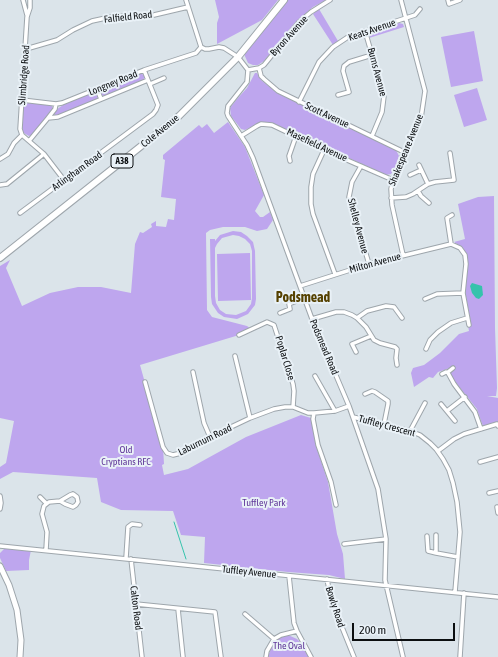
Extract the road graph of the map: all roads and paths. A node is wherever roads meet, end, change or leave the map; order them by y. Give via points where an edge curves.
1 (23, 0) edge
2 (30, 0) edge
3 (186, 0) edge
4 (284, 0) edge
5 (330, 0) edge
6 (401, 0) edge
7 (448, 0) edge
8 (460, 0) edge
9 (188, 6) junction
10 (420, 9) dead end
11 (27, 16) junction
12 (406, 19) junction
13 (365, 31) junction
14 (201, 47) junction
15 (26, 49) junction
16 (372, 55) junction
17 (238, 57) junction
18 (259, 68) junction
19 (144, 70) junction
20 (248, 70) junction
21 (164, 78) dead end
22 (149, 82) junction
23 (97, 89) junction
24 (338, 95) dead end
25 (101, 99) junction
26 (22, 100) junction
27 (299, 102) junction
28 (56, 104) junction
29 (48, 118) junction
30 (21, 134) junction
31 (241, 136) junction
32 (296, 136) junction
33 (372, 136) junction
34 (29, 141) junction
35 (324, 150) junction
36 (404, 152) junction
37 (450, 153) dead end
38 (44, 154) junction
39 (0, 159) edge
40 (290, 161) dead end
41 (419, 165) dead end
42 (361, 166) junction
43 (421, 170) junction
44 (410, 175) dead end
45 (64, 180) junction
46 (393, 180) junction
47 (428, 184) junction
48 (0, 185) edge
49 (418, 191) junction
50 (391, 198) junction
51 (429, 203) dead end
52 (20, 213) dead end
53 (452, 215) dead end
54 (451, 244) junction
55 (403, 255) junction
56 (0, 258) edge
57 (369, 264) junction
58 (334, 274) junction
59 (300, 286) junction
60 (463, 293) junction
61 (304, 298) junction
62 (425, 299) dead end
63 (397, 304) dead end
64 (394, 307) junction
65 (280, 313) dead end
66 (357, 318) junction
67 (402, 318) dead end
68 (467, 318) junction
69 (312, 319) junction
70 (469, 325) dead end
71 (239, 335) dead end
72 (370, 336) junction
73 (423, 342) dead end
74 (428, 344) junction
75 (426, 349) dead end
76 (356, 352) dead end
77 (235, 356) dead end
78 (397, 365) dead end
79 (453, 368) dead end
80 (192, 372) dead end
81 (448, 372) junction
82 (442, 374) dead end
83 (315, 376) dead end
84 (145, 382) dead end
85 (365, 394) dead end
86 (465, 397) junction
87 (425, 403) dead end
88 (441, 404) dead end
89 (349, 406) junction
90 (293, 407) junction
91 (335, 411) junction
92 (447, 411) junction
93 (314, 413) junction
94 (353, 417) junction
95 (250, 418) junction
96 (455, 422) dead end
97 (384, 424) junction
98 (498, 426) edge
99 (481, 428) junction
100 (410, 431) junction
101 (210, 437) junction
102 (438, 451) junction
103 (498, 457) edge
104 (480, 462) dead end
105 (332, 469) dead end
106 (328, 471) junction
107 (498, 491) edge
108 (489, 493) dead end
109 (0, 496) edge
110 (40, 497) dead end
111 (60, 500) junction
112 (46, 504) junction
113 (336, 505) dead end
114 (497, 507) dead end
115 (0, 509) edge
116 (498, 513) edge
117 (140, 525) dead end
118 (436, 535) dead end
119 (427, 536) dead end
120 (386, 539) junction
121 (344, 544) dead end
122 (0, 546) edge
123 (46, 550) junction
124 (436, 553) junction
125 (458, 557) junction
126 (126, 558) junction
127 (131, 559) junction
128 (0, 566) edge
129 (289, 576) junction
130 (327, 579) junction
131 (386, 585) junction
132 (455, 592) junction
133 (464, 593) junction
134 (498, 597) edge
135 (136, 604) junction
136 (178, 608) junction
137 (245, 614) dead end
138 (297, 631) junction
139 (274, 639) junction
140 (20, 657) edge
141 (142, 657) edge
142 (183, 657) edge
143 (221, 657) edge
144 (266, 657) edge
145 (311, 657) edge
146 (354, 657) edge
147 (403, 657) edge
148 (460, 657) edge

1 - 11 street, Slimbridge Road
2 - 11 street, Slimbridge Road
3 - 9 street
4 - 17 highway, Cole Avenue / A38
5 - 18 street, Byron Avenue via 299,22
6 - 12 street, Shakespeare Avenue
7 - 8 street via 449,4
9 - 14 street
9 - 15 street, Falfield Road via 154,15 115,16 92,21 57,40
10 - 12 street, Keats Avenue
11 - 15 street, Slimbridge Road
12 - 13 street, Keats Avenue
12 - 36 street, Shakespeare Avenue via 425,91 421,118
13 - 16 street, Burns Avenue
13 - 27 street, Keats Avenue via 348,37 326,54 319,62
14 - 17 street via 209,50 224,48
14 - 19 street, Longney Road via 196,54
15 - 26 street, Slimbridge Road
16 - 24 street via 344,66 349,92
16 - 33 street, Burns Avenue via 384,102
17 - 20 street
17 - 56 highway, Cole Avenue / A38 via 179,116
18 - 20 street
18 - 27 street, Scott Avenue via 261,76 278,91
19 - 22 street, Arlingham Road
19 - 23 street, Longney Road
20 - 31 street, Podsmead Road via 247,82 230,102 227,112
21 - 22 street
22 - 25 street
22 - 45 street, Arlingham Road via 158,105 156,110
23 - 25 street
23 - 28 street, Longney Road
25 - 29 street
26 - 28 street, Longney Road
26 - 30 street, Slimbridge Road
27 - 33 street, Scott Avenue
28 - 29 street
29 - 34 street
30 - 34 street
30 - 39 street via 8,154
31 - 32 street, Masefield Avenue via 261,124 272,125
31 - 59 street, Podsmead Road via 250,150
32 - 35 street, Masefield Avenue
32 - 40 street via 288,156
33 - 36 street, Scott Avenue
34 - 38 street
35 - 42 street, Masefield Avenue
35 - 58 street via 313,174 311,204 312,214
36 - 46 street, Shakespeare Avenue
37 - 47 street via 454,180
38 - 45 street
38 - 48 street via 7,184
41 - 43 street
42 - 46 street, Masefield Avenue
42 - 57 street, Shelley Avenue via 352,182 349,197
43 - 44 street
43 - 47 street
45 - 52 street, Arlingham Road
46 - 50 street, Shakespeare Avenue
47 - 49 street
49 - 50 street via 406,197
49 - 51 street
50 - 55 street, Shakespeare Avenue
53 - 54 street via 447,218
54 - 55 street, Milton Avenue
54 - 60 street via 460,248 465,255
55 - 57 street, Milton Avenue
57 - 58 street, Milton Avenue
58 - 59 street, Milton Avenue
59 - 61 street, Podsmead Road
60 - 62 street via 437,294
60 - 68 street
61 - 65 street via 289,304 290,309
61 - 69 street, Podsmead Road
63 - 64 street
64 - 66 street via 386,306 368,311
64 - 67 street
66 - 69 street via 344,312 330,312
66 - 72 street via 366,327
68 - 70 street
68 - 74 street via 451,323 434,335
69 - 89 street, Podsmead Road
71 - 90 street, Poplar Close via 267,322 274,325 293,384
72 - 76 street via 352,344
72 - 78 street via 397,349
73 - 74 street
74 - 75 street
77 - 95 street
79 - 81 street
80 - 101 street via 204,423
81 - 82 street
81 - 86 street
83 - 91 street
84 - 101 street, Laburnum Road via 163,447 167,453 177,455
85 - 97 street via 372,391 388,401
86 - 92 street
86 - 99 street via 475,412
87 - 100 street
88 - 92 street
89 - 91 street
89 - 94 street, Podsmead Road
90 - 93 street, Laburnum Road
90 - 95 street, Laburnum Road via 274,409
91 - 93 street
92 - 96 street
93 - 106 street via 318,445
94 - 97 street, Tuffley Crescent
94 - 120 street, Podsmead Road via 378,489
95 - 101 street, Laburnum Road
97 - 100 street, Tuffley Crescent
98 - 99 street via 497,424
99 - 102 street via 457,438
100 - 102 street, Tuffley Crescent via 420,435
102 - 125 street, Tuffley Crescent via 448,470 457,502 460,532
103 - 104 street
105 - 106 street
106 - 113 street
107 - 108 street
109 - 115 street
110 - 112 street
111 - 111 street via 73,494 77,496 78,502 73,506
111 - 112 street
112 - 123 street via 42,514 47,532
114 - 116 street
117 - 126 street via 132,524 128,527
118 - 124 street
119 - 124 street via 428,551
120 - 121 street
120 - 131 street, Podsmead Road
122 - 123 street, Tuffley Avenue
123 - 126 street, Tuffley Avenue
124 - 125 street
125 - 132 street, Tuffley Crescent
126 - 127 street, Tuffley Avenue
127 - 129 street, Tuffley Avenue
127 - 135 street, Calton Road
128 - 140 main road via 17,610 21,640
129 - 130 street, Tuffley Avenue
129 - 138 street
130 - 131 street, Tuffley Avenue
130 - 146 street, Bowly Road via 330,600
131 - 132 street, Tuffley Avenue
131 - 147 street, Podsmead Road
132 - 133 street, Tuffley Avenue
133 - 134 street, Tuffley Avenue
133 - 148 street
135 - 136 street
135 - 141 street, Calton Road
136 - 142 street
136 - 143 street via 215,612
137 - 139 street
138 - 139 street
138 - 145 street
139 - 144 street

